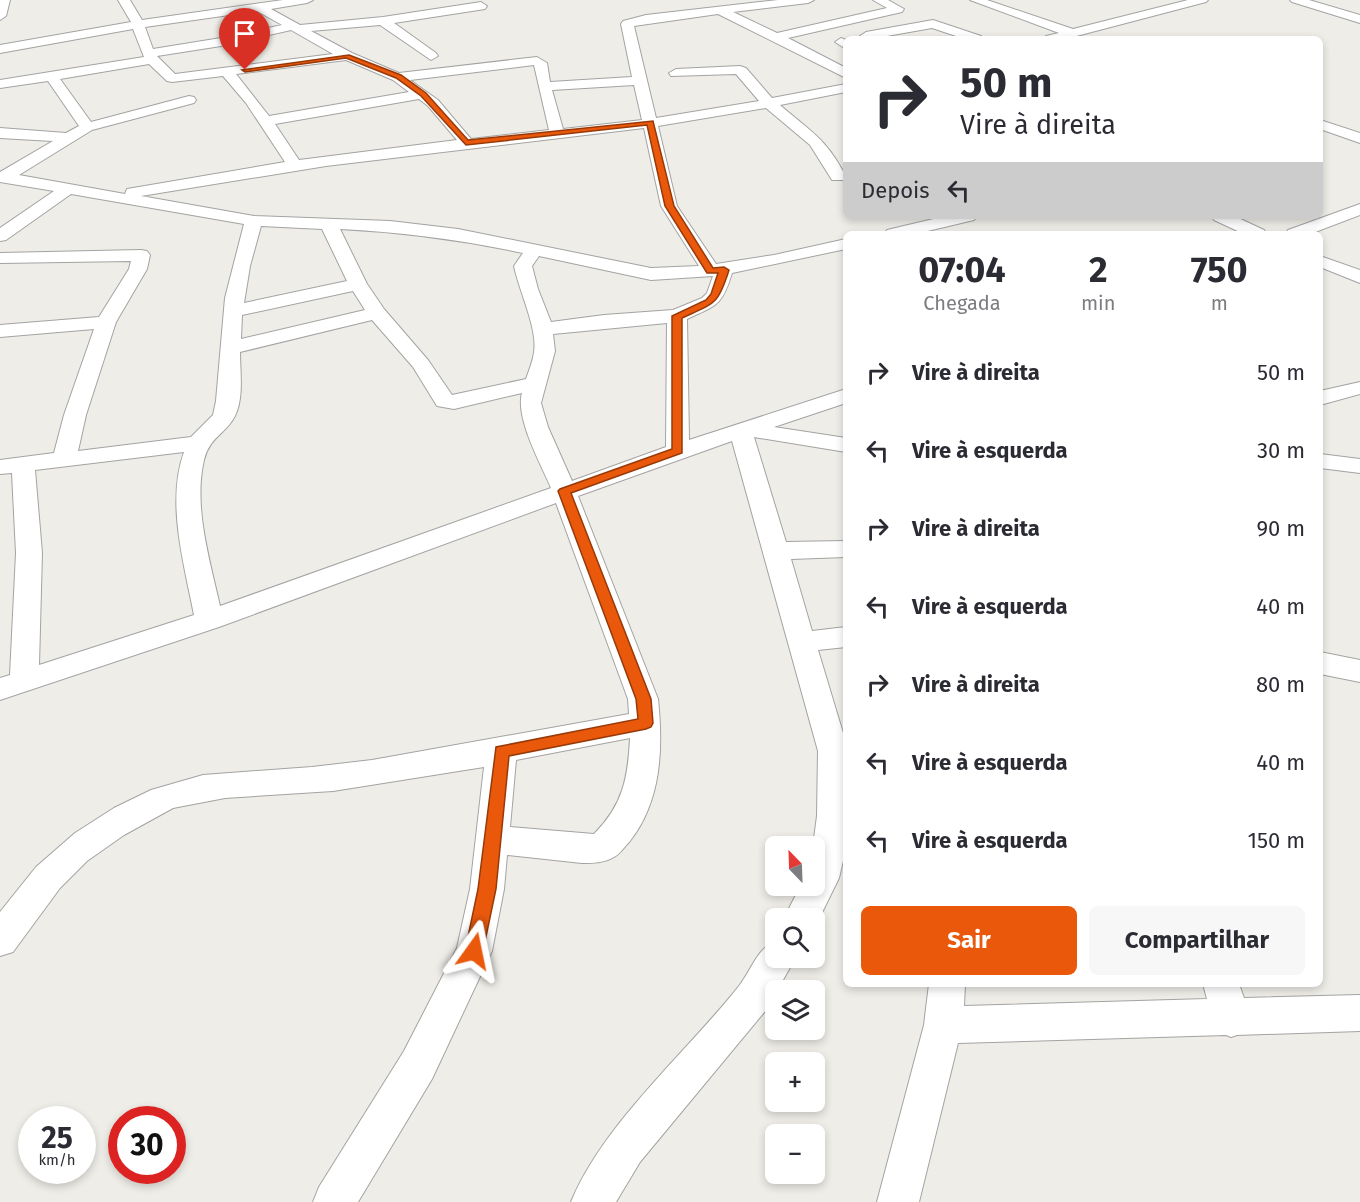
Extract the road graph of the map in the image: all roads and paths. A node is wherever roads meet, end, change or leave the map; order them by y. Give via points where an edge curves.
1 (4, 0) edge
2 (124, 0) edge
3 (307, 0) edge
4 (703, 0) edge
5 (808, 0) edge
6 (879, 0) edge
7 (976, 0) edge
8 (1202, 0) edge
9 (1296, 0) edge
10 (280, 2) edge
11 (481, 6) dead end
12 (259, 7) junction
13 (722, 11) junction
14 (0, 16) edge
15 (865, 18) junction
16 (1360, 19) edge
17 (383, 21) junction
18 (137, 24) junction
19 (295, 27) junction
20 (890, 31) junction
21 (1072, 34) junction
22 (864, 36) edge
23 (969, 36) edge
24 (1063, 36) edge
25 (1078, 36) edge
26 (776, 37) junction
27 (0, 49) edge
28 (347, 56) junction
29 (150, 57) junction
30 (372, 65) junction
31 (227, 72) junction
32 (843, 72) edge
33 (676, 73) dead end
34 (51, 75) junction
35 (398, 77) junction
36 (641, 81) junction
37 (0, 84) edge
38 (544, 86) junction
39 (843, 89) edge
40 (423, 94) junction
41 (189, 100) dead end
42 (770, 103) junction
43 (265, 122) junction
44 (650, 122) junction
45 (1323, 125) edge
46 (87, 127) junction
47 (557, 132) junction
48 (0, 133) edge
49 (67, 138) junction
50 (1360, 138) edge
51 (466, 142) junction
52 (295, 165) junction
53 (2, 177) edge
54 (838, 177) dead end
55 (68, 189) junction
56 (117, 197) junction
57 (1360, 209) edge
58 (956, 219) edge
59 (1226, 219) edge
60 (254, 220) junction
61 (329, 225) junction
62 (906, 231) edge
63 (1252, 231) edge
64 (1302, 231) edge
65 (0, 236) edge
66 (843, 245) edge
67 (534, 249) junction
68 (0, 258) edge
69 (1323, 262) edge
70 (717, 270) junction
71 (1360, 277) edge
72 (358, 284) junction
73 (234, 311) junction
74 (377, 313) junction
75 (677, 316) junction
76 (106, 322) junction
77 (543, 329) junction
78 (0, 331) edge
79 (230, 348) junction
80 (537, 383) junction
81 (1360, 388) edge
82 (843, 397) edge
83 (1323, 397) edge
84 (743, 431) junction
85 (198, 443) junction
86 (843, 445) edge
87 (678, 451) junction
88 (63, 459) junction
89 (1323, 461) edge
90 (11, 466) edge
91 (1360, 466) edge
92 (564, 491) junction
93 (843, 549) edge
94 (775, 551) junction
95 (209, 620) junction
96 (843, 637) edge
97 (800, 642) junction
98 (1323, 664) edge
99 (1360, 671) edge
100 (12, 684) edge
101 (646, 723) junction
102 (501, 751) junction
103 (494, 839) junction
104 (808, 908) edge
105 (0, 940) edge
106 (771, 968) edge
107 (947, 987) edge
108 (1226, 1001) edge
109 (1360, 1013) edge
110 (943, 1025) junction
111 (334, 1202) edge
112 (592, 1202) edge
113 (898, 1202) edge

1 - 14 street
2 - 18 street
3 - 10 street
4 - 13 street
5 - 13 street
6 - 15 street via 898,9
7 - 21 street
8 - 21 street
9 - 16 street
10 - 12 street
11 - 17 street
12 - 18 street via 203,8
12 - 19 street
13 - 26 street
13 - 36 street via 629,23
15 - 20 street
15 - 26 street
17 - 19 street
17 - 30 street via 436,55
18 - 27 street
18 - 29 street
19 - 28 street
19 - 29 street
20 - 22 street
20 - 23 street via 937,24
21 - 24 street
21 - 25 street
26 - 32 street
28 - 30 street
28 - 31 street
29 - 31 street via 172,78
29 - 34 street
30 - 35 street
31 - 43 street
33 - 42 street via 738,70
34 - 37 street
34 - 46 street via 54,90
35 - 38 street via 537,61
35 - 40 street
36 - 38 street
36 - 44 street
38 - 47 street
39 - 42 street
40 - 43 street
40 - 51 street
41 - 46 street
42 - 44 street
42 - 54 street via 818,141
43 - 52 street
44 - 47 street
44 - 70 street via 669,206
45 - 50 street
46 - 49 street
47 - 51 street
48 - 49 street
49 - 53 street
51 - 52 street
52 - 56 street
53 - 55 street
55 - 56 street
55 - 65 street
56 - 60 street
57 - 64 street
58 - 62 street
59 - 63 street
60 - 61 street
60 - 73 street via 242,255
61 - 67 street via 458,234
61 - 72 street
66 - 70 street
67 - 70 street via 651,274
67 - 77 street via 523,266
68 - 76 street via 141,255 138,269
69 - 71 street
70 - 75 street via 716,295
72 - 73 street
72 - 74 street
73 - 79 street
74 - 79 street
74 - 80 street via 421,364 444,401
75 - 77 street
75 - 87 street
76 - 78 street
76 - 88 street
77 - 80 street via 545,351
79 - 85 street via 225,412
80 - 92 street via 530,403
81 - 83 street
82 - 84 street
84 - 86 street
84 - 87 street
84 - 94 street
85 - 88 street
85 - 95 street via 189,489 194,542
87 - 92 street
88 - 90 street
89 - 91 street
90 - 100 street via 29,553
92 - 95 street
92 - 101 street via 643,699
93 - 94 street
94 - 97 street
95 - 100 street
96 - 97 street
97 - 104 street via 833,751 836,803 830,855
98 - 99 street
101 - 102 street
101 - 103 street via 642,775 635,803 619,831 603,847 585,849
102 - 103 street
102 - 105 street via 329,779 204,787 162,799 67,858
103 - 111 street via 474,951 418,1065
106 - 112 street via 753,997 626,1148
107 - 110 street
108 - 109 street
108 - 110 street
110 - 113 street

